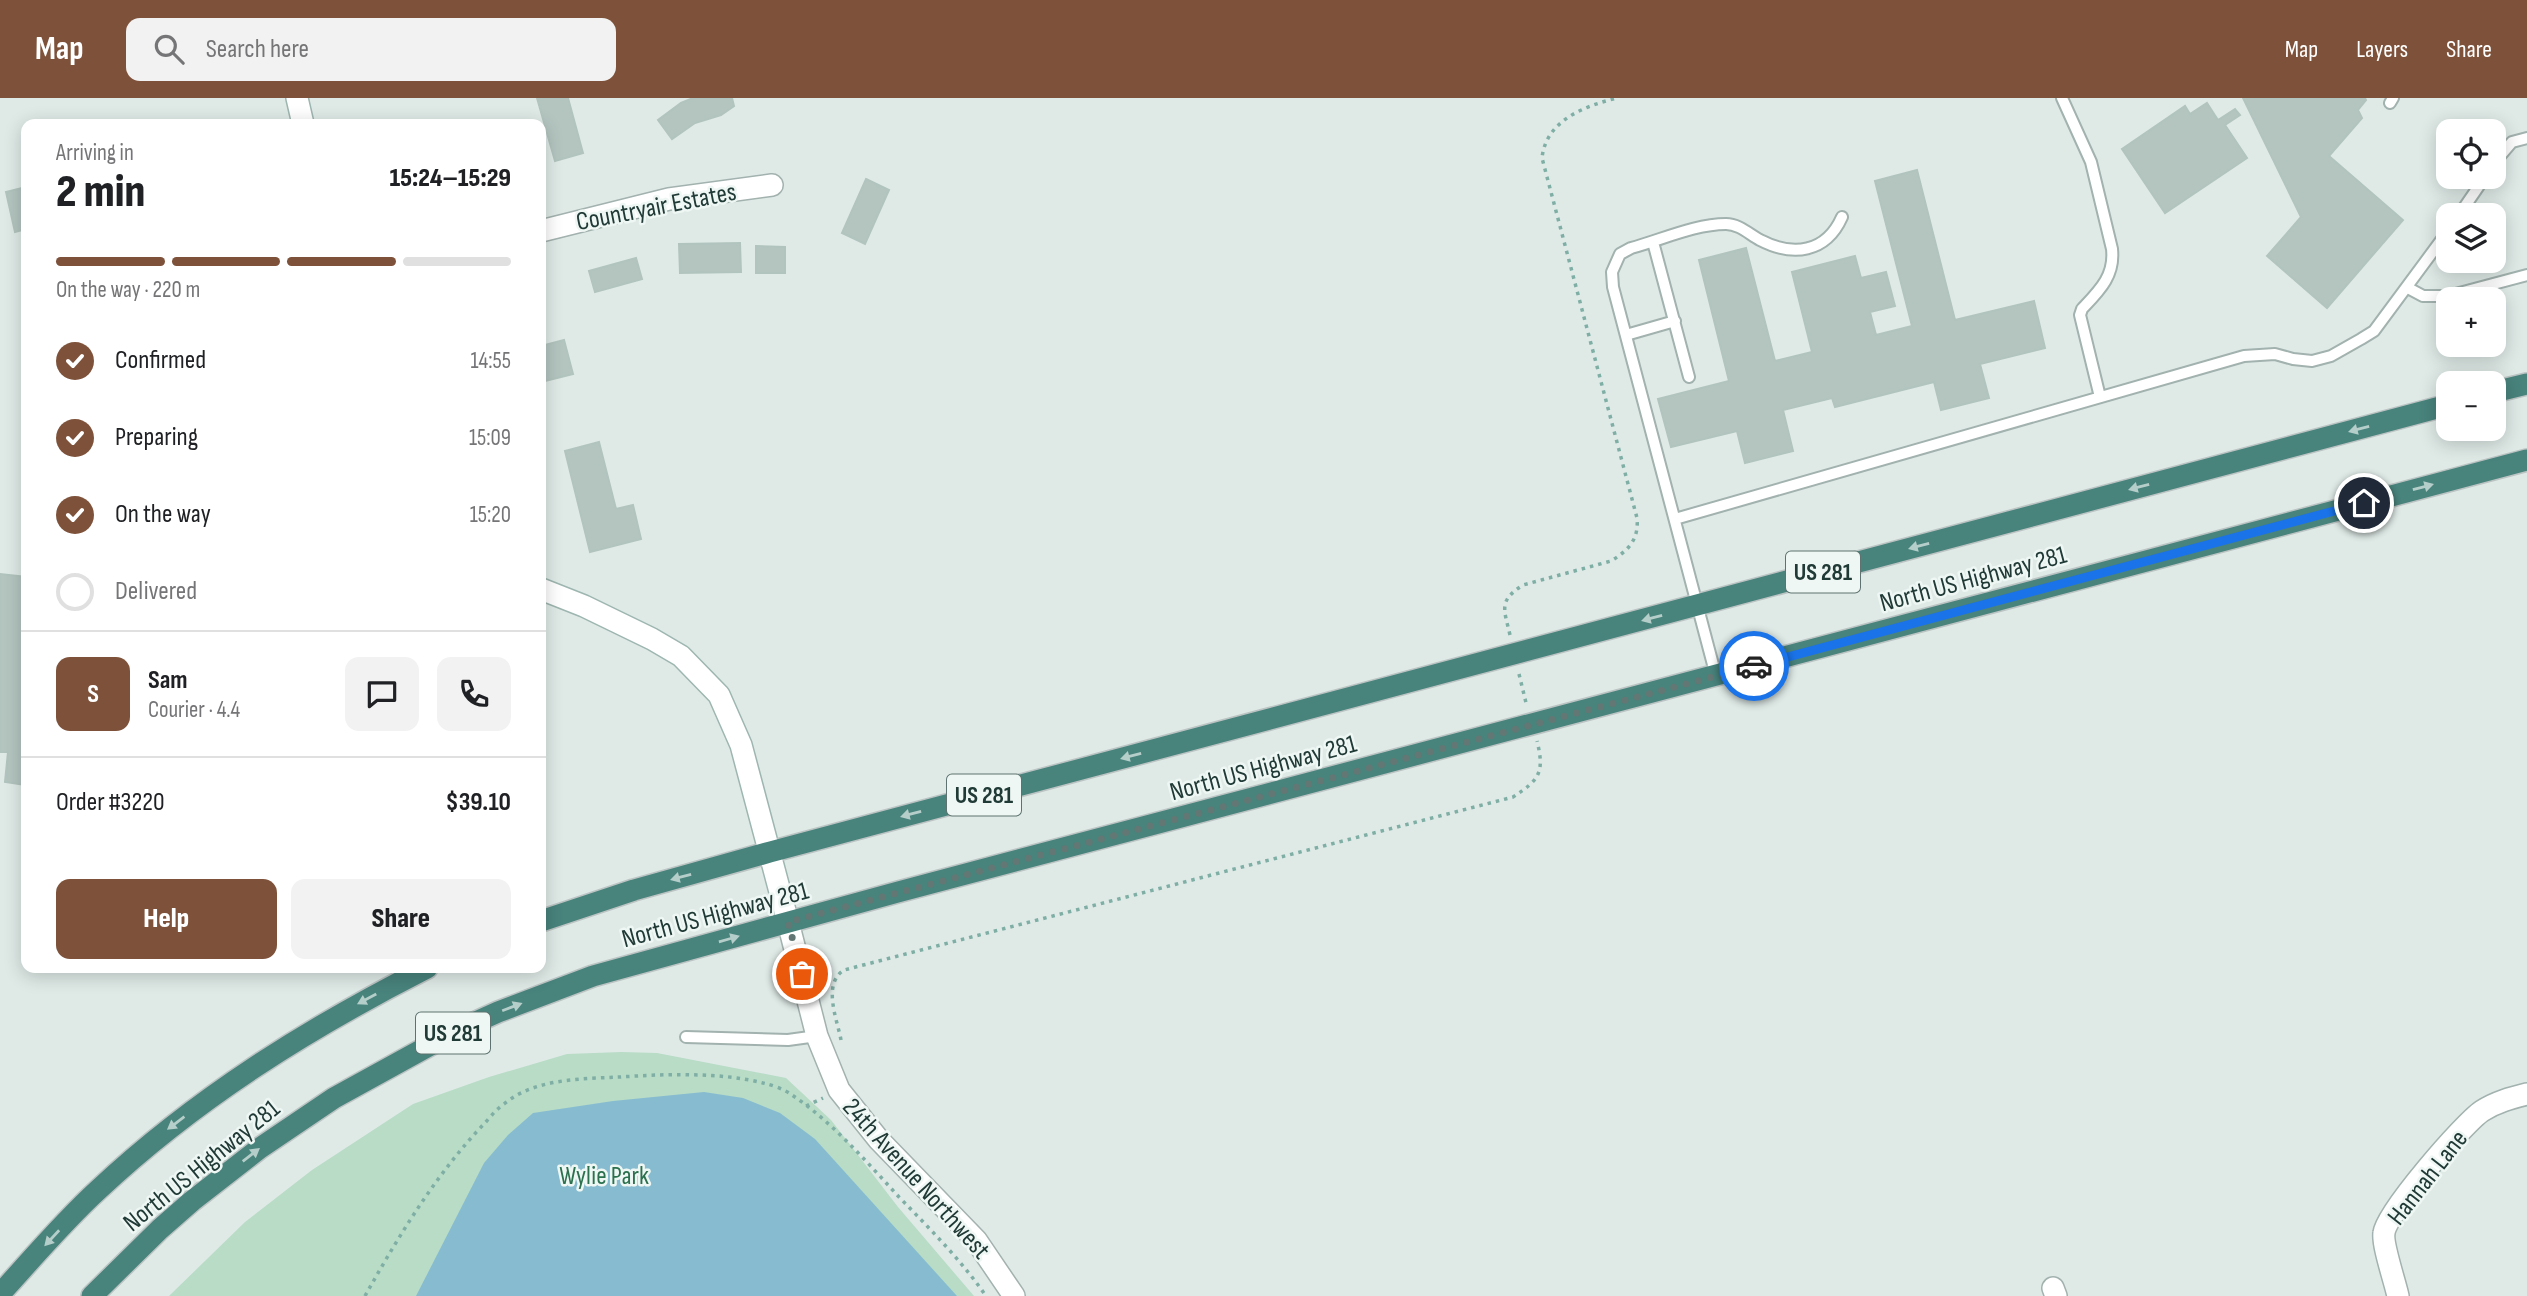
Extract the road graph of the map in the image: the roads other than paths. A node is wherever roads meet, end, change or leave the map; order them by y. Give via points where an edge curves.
1 (297, 98) edge
2 (2062, 98) edge
3 (302, 119) edge
4 (2527, 138) edge
5 (2506, 149) edge
6 (772, 185) dead end
7 (1842, 217) dead end
8 (546, 230) edge
9 (1653, 242) junction
10 (2436, 248) edge
11 (2527, 275) edge
12 (2408, 288) junction
13 (1675, 321) junction
14 (1626, 335) junction
15 (1689, 377) dead end
16 (2527, 384) edge
17 (2506, 390) edge
18 (2100, 397) junction
19 (2436, 408) edge
20 (2527, 460) edge
21 (1675, 519) junction
22 (546, 591) edge
23 (1697, 606) junction
24 (1716, 676) junction
25 (770, 852) junction
26 (546, 919) edge
27 (788, 922) junction
28 (417, 973) edge
29 (817, 1036) junction
30 (686, 1037) dead end
31 (2527, 1094) edge
32 (0, 1294) edge
33 (92, 1296) edge
34 (1014, 1296) edge
35 (2398, 1296) edge

1 - 3 street
2 - 18 lane via 2091,162 2112,250 2110,276 2080,315
4 - 5 lane
6 - 8 street, Countryair Estates via 669,198
7 - 9 lane via 1836,230 1817,247 1796,250 1777,248 1729,223
9 - 13 lane
9 - 14 lane via 1620,254 1612,272
10 - 12 lane
11 - 12 lane via 2434,298
12 - 18 lane via 2374,331 2331,356 2312,361 2275,354 2244,356
13 - 14 lane
13 - 15 lane
14 - 21 lane
16 - 17 highway
18 - 21 lane
19 -> 23 highway, North US Highway 281 / US 281
24 -> 20 highway, North US Highway 281 / US 281
21 - 23 lane
22 - 25 street, 24th Avenue Northwest via 681,656 719,695 741,745
23 - 24 lane
23 -> 25 highway, North US Highway 281 / US 281
24 - 27 highway, North US Highway 281 / US 281
25 -> 26 highway, North US Highway 281 / US 281
25 - 27 street, 24th Avenue Northwest
27 - 29 street, 24th Avenue Northwest
33 -> 27 highway, North US Highway 281 / US 281 via 160,1229 260,1148 334,1098 454,1032 593,976
28 -> 32 highway, North US Highway 281 / US 281 via 297,1039 158,1137 99,1188
29 - 30 lane via 788,1040
29 - 34 street, 24th Avenue Northwest via 839,1090 879,1140 976,1240
31 - 35 street, Hannah Lane via 2479,1112 2392,1215 2384,1233

